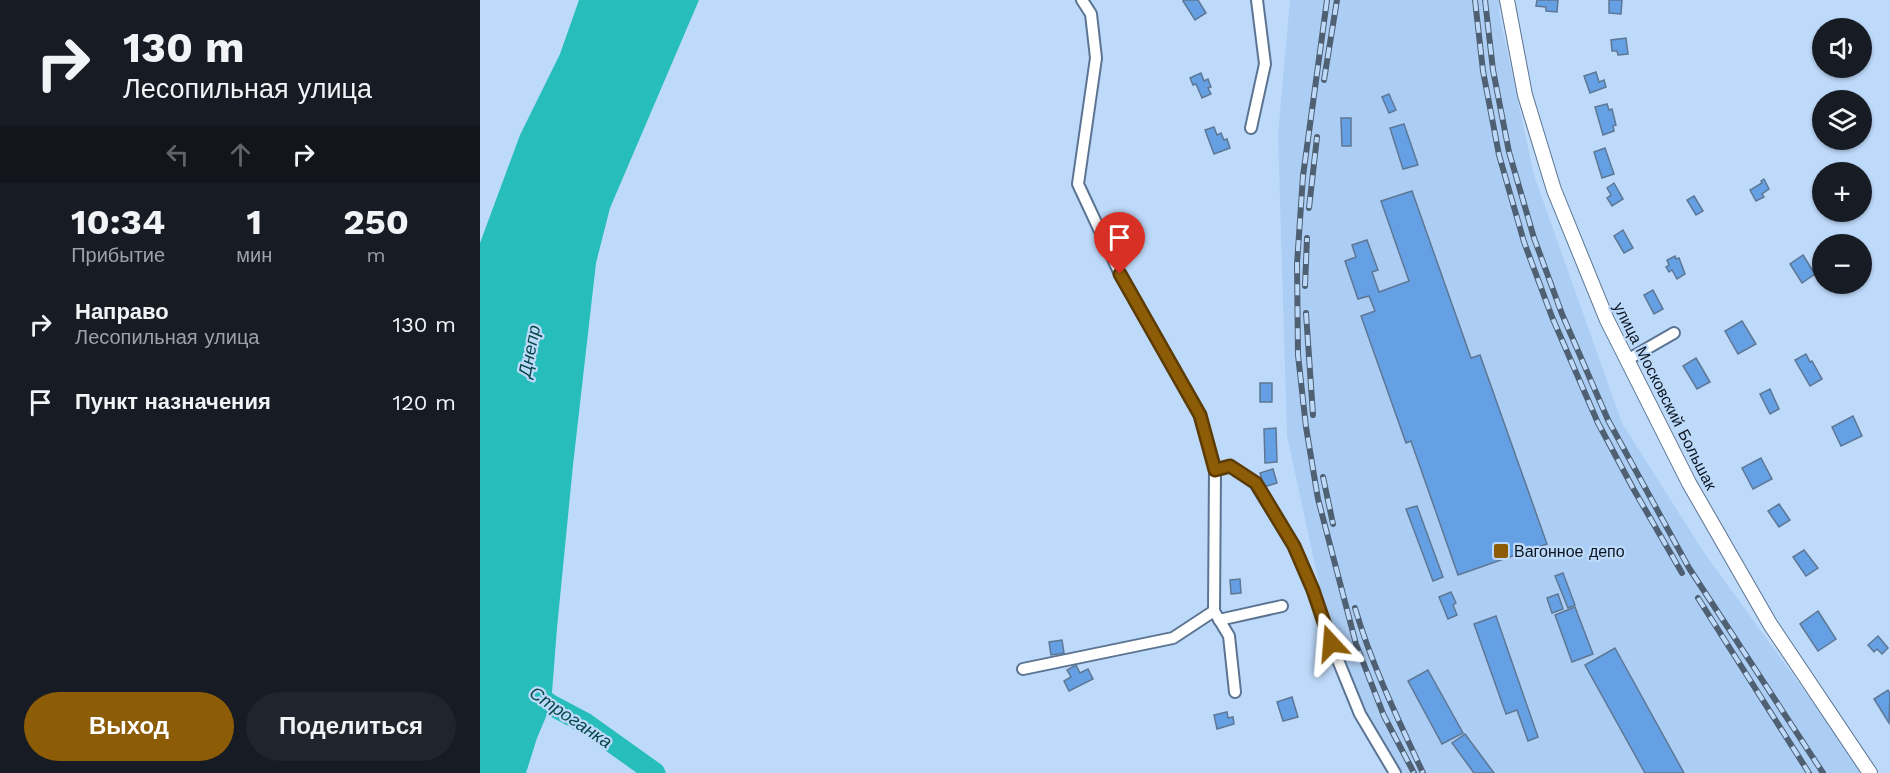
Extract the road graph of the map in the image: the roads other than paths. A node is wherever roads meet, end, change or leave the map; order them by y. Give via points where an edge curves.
1 (1082, 0) edge
2 (1257, 0) edge
3 (1507, 0) edge
4 (1251, 128) dead end
5 (1674, 333) dead end
6 (1627, 360) junction
7 (1215, 470) junction
8 (1282, 606) dead end
9 (1216, 616) junction
10 (1023, 669) dead end
11 (1235, 692) dead end
12 (1395, 773) edge
13 (1869, 773) edge

1 - 7 street via 1091,14 1096,58 1078,184 1120,274 1200,415
2 - 4 street via 1265,64
3 - 6 street, улица Московский Большак via 1525,95 1554,190
5 - 6 street
6 - 13 street, улица Московский Большак via 1689,483 1770,624
7 - 9 street
7 - 12 street via 1230,466 1256,483 1294,546 1360,714
8 - 9 street
9 - 10 street via 1173,638
9 - 11 street via 1229,636

